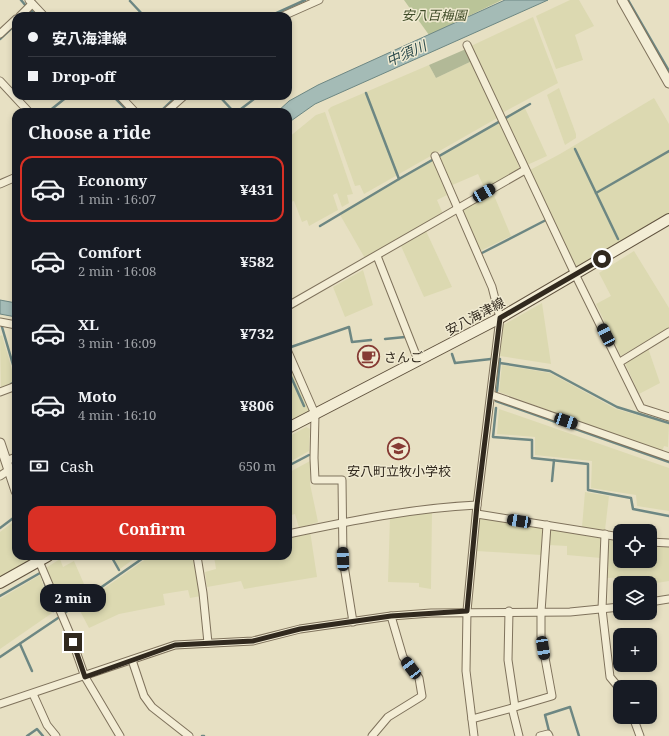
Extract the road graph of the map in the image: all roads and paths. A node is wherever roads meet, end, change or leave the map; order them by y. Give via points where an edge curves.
1 (318, 0) edge
2 (622, 0) edge
3 (31, 2) edge
4 (23, 12) edge
5 (40, 12) edge
6 (292, 12) edge
7 (12, 23) edge
8 (0, 34) edge
9 (467, 45) dead end
10 (0, 81) edge
11 (669, 83) edge
12 (12, 94) edge
13 (18, 100) edge
14 (124, 100) edge
15 (180, 100) edge
16 (25, 108) edge
17 (131, 108) edge
18 (170, 108) edge
19 (435, 156) dead end
20 (525, 170) junction
21 (12, 179) edge
22 (0, 184) edge
23 (458, 208) junction
24 (669, 219) edge
25 (377, 256) junction
26 (575, 274) junction
27 (292, 304) edge
28 (500, 318) junction
29 (0, 322) edge
30 (12, 324) edge
31 (669, 332) edge
32 (418, 360) junction
33 (292, 361) edge
34 (620, 362) junction
35 (12, 388) edge
36 (0, 392) edge
37 (492, 395) junction
38 (315, 414) junction
39 (669, 417) edge
40 (292, 426) edge
41 (0, 444) edge
42 (669, 457) edge
43 (12, 462) edge
44 (8, 466) junction
45 (0, 476) edge
46 (12, 478) edge
47 (477, 505) junction
48 (477, 514) junction
49 (342, 523) junction
50 (548, 525) junction
51 (292, 533) edge
52 (605, 534) junction
53 (613, 536) edge
54 (657, 542) edge
55 (669, 543) edge
56 (38, 560) edge
57 (42, 560) edge
58 (198, 560) edge
59 (0, 584) edge
60 (669, 599) edge
61 (657, 601) edge
62 (613, 608) edge
63 (602, 609) junction
64 (467, 611) junction
65 (510, 611) junction
66 (541, 612) junction
67 (391, 616) junction
68 (354, 622) junction
69 (208, 643) junction
70 (132, 660) junction
71 (85, 677) junction
72 (613, 681) edge
73 (33, 694) junction
74 (0, 704) edge
75 (514, 707) junction
76 (472, 719) junction
77 (635, 724) edge
78 (56, 736) edge
79 (120, 736) edge
80 (189, 736) edge
81 (372, 736) edge
82 (474, 736) edge
83 (519, 736) edge
84 (540, 736) edge
85 (549, 736) edge
86 (640, 736) edge

1 - 6 street
2 - 11 street
3 - 4 street
3 - 5 street
7 - 8 street
9 - 20 street
10 - 12 street
13 - 16 street
14 - 17 street
15 - 18 street
19 - 23 street
20 - 23 street
20 - 26 street
21 - 22 street
23 - 25 street
23 - 28 street via 492,287
24 - 26 main road, 安八海津線
25 - 27 street
25 - 32 street
26 - 28 main road, 安八海津線
26 - 34 street
28 - 32 main road, 安八海津線
28 - 37 street
29 - 30 street
31 - 34 street
32 - 38 main road, 安八海津線
33 - 38 street
34 - 39 street via 641,408
35 - 36 street
37 - 42 street
37 - 47 street
38 - 40 main road, 安八海津線
38 - 49 street via 315,480 342,480
41 - 44 street
43 - 44 street
44 - 45 street
44 - 46 street
47 - 48 street
47 - 49 street via 442,507
48 - 50 street
48 - 64 street
49 - 51 street
49 - 68 street via 343,559
50 - 52 street
50 - 66 street
52 - 53 street
52 - 63 street
54 - 55 street
56 - 59 main road
57 - 71 street
58 - 69 street
60 - 61 street
62 - 63 street
63 - 66 street
63 - 72 street via 610,677
64 - 65 street
64 - 67 street
64 - 76 street via 466,670
65 - 66 street
65 - 75 street via 508,660
66 - 75 street via 541,636 552,696
67 - 68 street
67 - 81 street via 403,657 419,678 422,696 388,717
68 - 69 street via 300,629 253,641
69 - 70 street via 175,645
70 - 71 street
70 - 80 street via 144,696 152,707
71 - 73 street
71 - 79 street
73 - 74 street
73 - 78 street via 47,725
75 - 76 street
75 - 83 street
76 - 82 street
77 - 86 street
84 - 85 street

